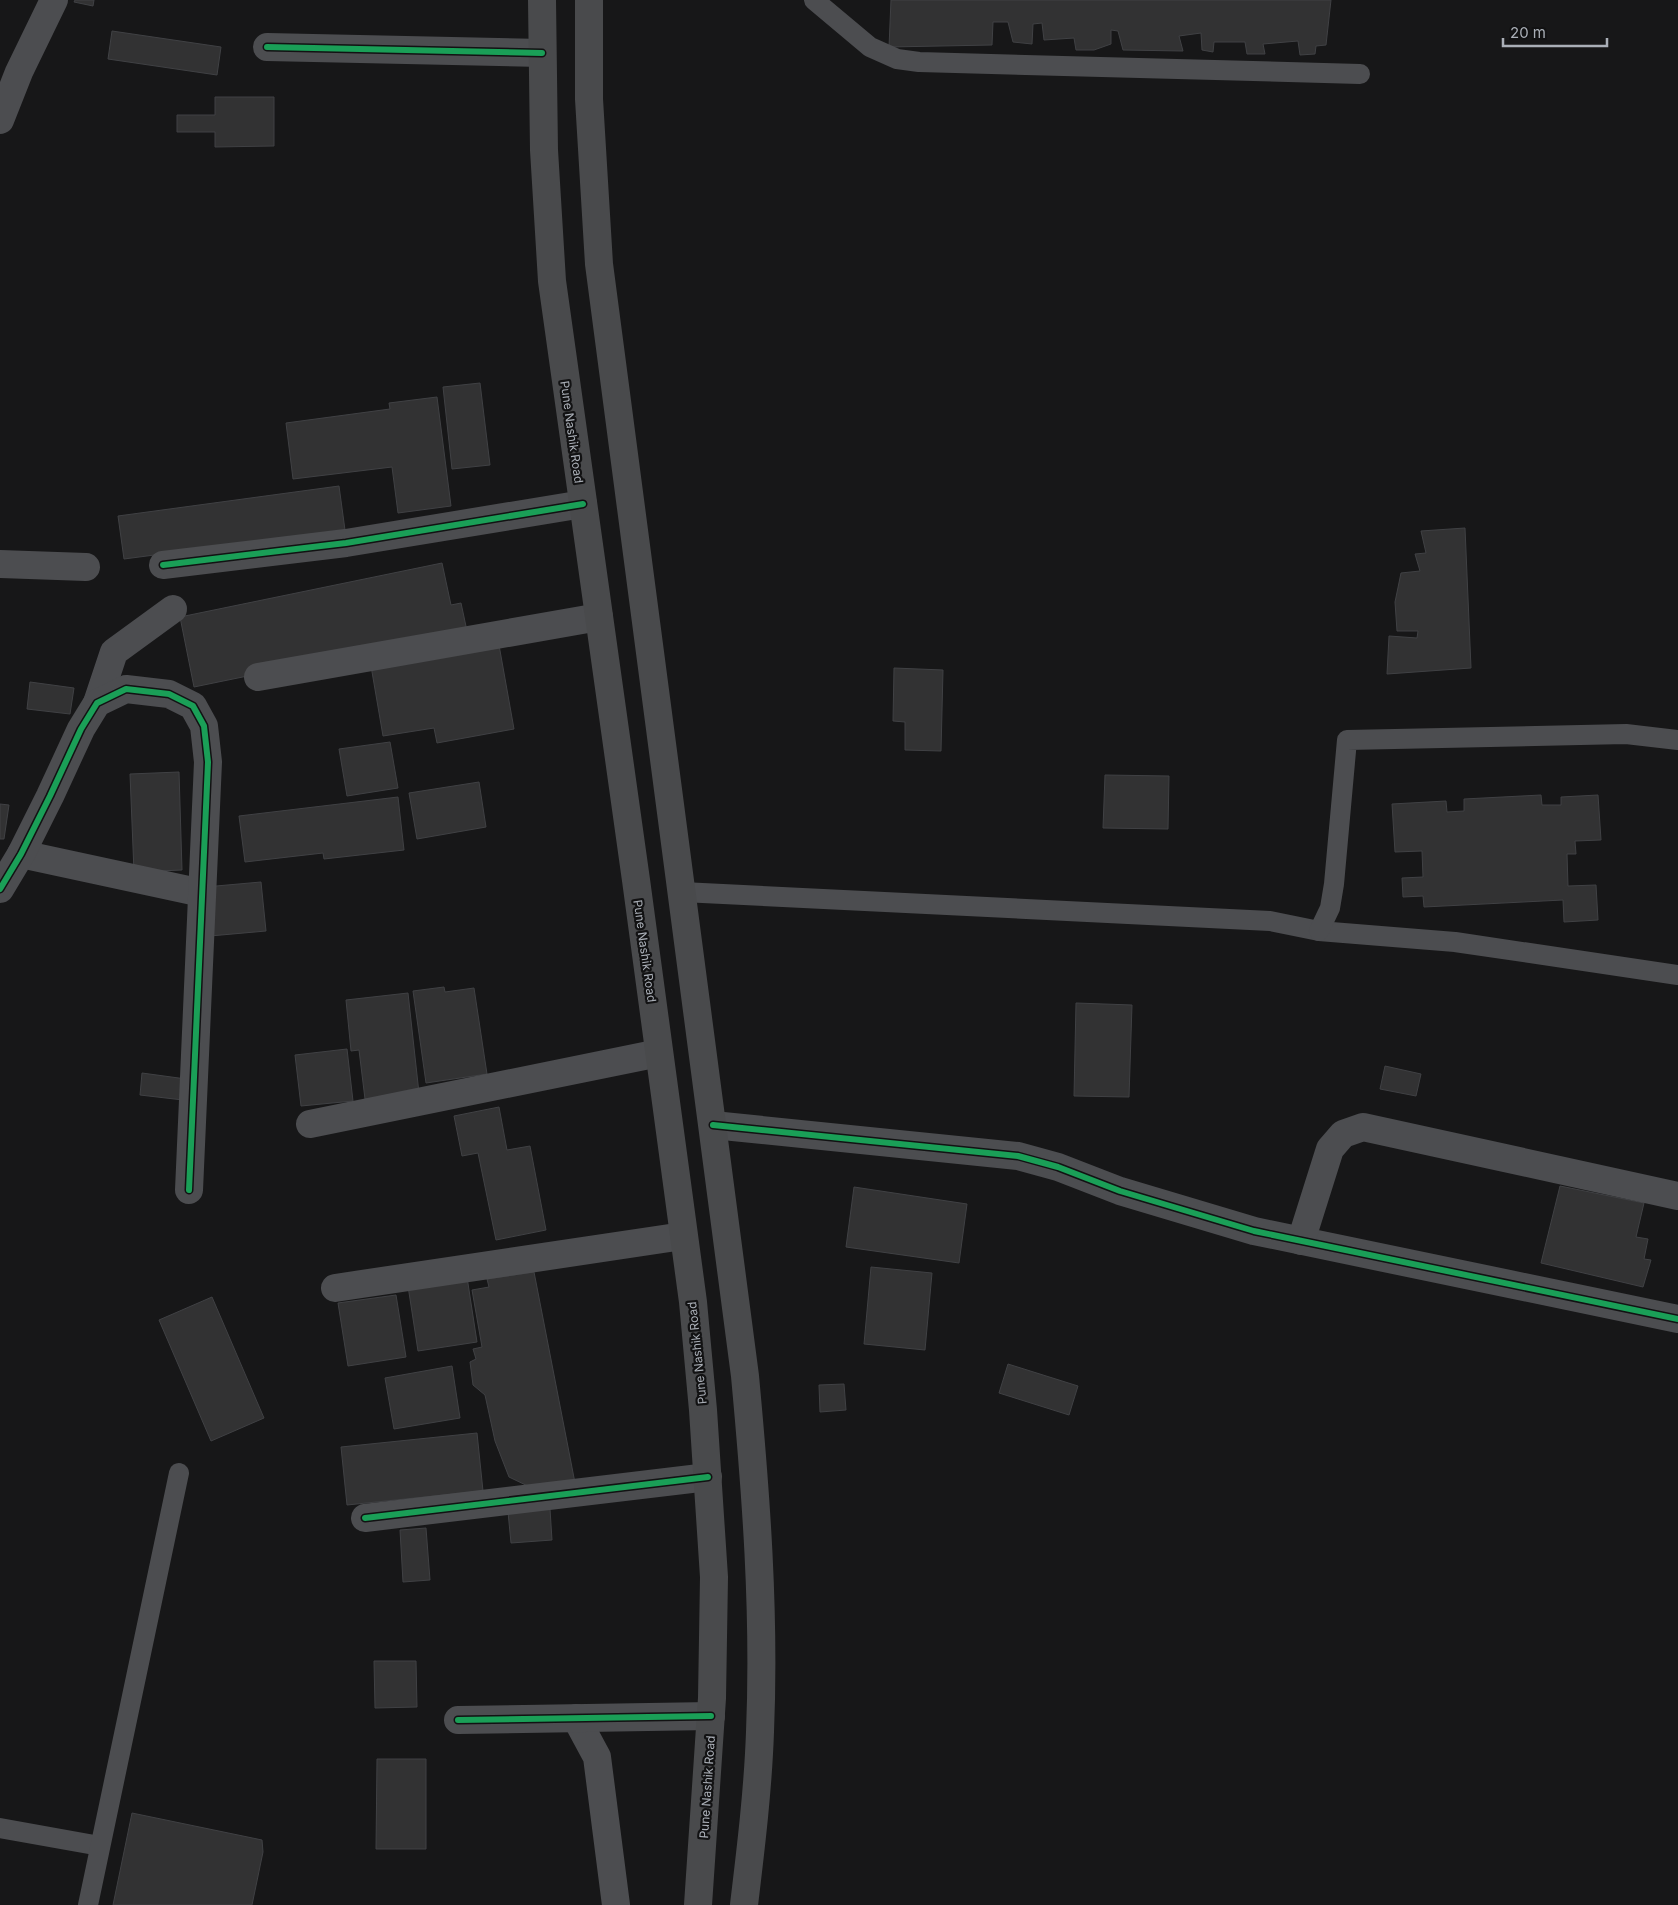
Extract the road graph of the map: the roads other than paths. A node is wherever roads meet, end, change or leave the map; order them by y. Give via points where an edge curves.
1 (54, 0) edge
2 (542, 0) edge
3 (589, 0) edge
4 (814, 0) edge
5 (267, 47) dead end
6 (542, 53) junction
7 (1360, 74) dead end
8 (0, 120) edge
9 (583, 504) junction
10 (0, 564) edge
11 (163, 565) dead end
12 (86, 567) dead end
13 (173, 609) dead end
14 (599, 617) junction
15 (258, 677) dead end
16 (97, 703) junction
17 (1678, 740) edge
18 (21, 854) junction
19 (0, 889) edge
20 (682, 892) junction
21 (202, 893) junction
22 (1319, 931) junction
23 (1678, 975) edge
24 (659, 1053) junction
25 (310, 1124) dead end
26 (713, 1125) junction
27 (189, 1190) dead end
28 (1678, 1196) edge
29 (683, 1236) junction
30 (1301, 1241) junction
31 (335, 1288) dead end
32 (1678, 1320) edge
33 (179, 1473) dead end
34 (708, 1477) junction
35 (365, 1518) dead end
36 (711, 1716) junction
37 (576, 1718) junction
38 (458, 1720) dead end
39 (0, 1828) edge
40 (100, 1846) junction
41 (88, 1905) edge
42 (616, 1905) edge
43 (698, 1905) edge
44 (744, 1905) edge

1 - 8 street
2 - 6 highway, Pune Nashik Road
3 - 20 highway via 589,99 599,264
4 - 7 lane via 870,48 897,59 919,62
5 - 6 street
6 - 9 highway, Pune Nashik Road via 552,281
9 - 11 street via 346,543
9 - 14 highway, Pune Nashik Road
10 - 12 street
13 - 16 street via 114,652
14 - 15 street
14 - 24 highway, Pune Nashik Road
16 - 18 street via 81,729
16 - 21 street via 126,689 169,694 193,706 204,726 208,762
17 - 22 lane via 1626,734 1346,740 1334,884 1330,908
18 - 19 street
18 - 21 street
20 - 22 lane via 1270,922
20 - 26 highway
21 - 27 street
22 - 23 lane via 1455,942
24 - 25 street
24 - 29 highway, Pune Nashik Road
26 - 30 street via 1018,1156 1175,1208
26 - 44 highway via 745,1376 758,1522 760,1732
28 - 30 street via 1363,1127 1343,1134 1330,1150
29 - 31 street
29 - 34 highway, Pune Nashik Road via 693,1302
30 - 32 street
33 - 40 lane
34 - 35 street
34 - 36 highway, Pune Nashik Road via 714,1577
36 - 37 street
36 - 43 highway, Pune Nashik Road
37 - 38 street
37 - 42 street via 597,1757
39 - 40 lane
40 - 41 lane

